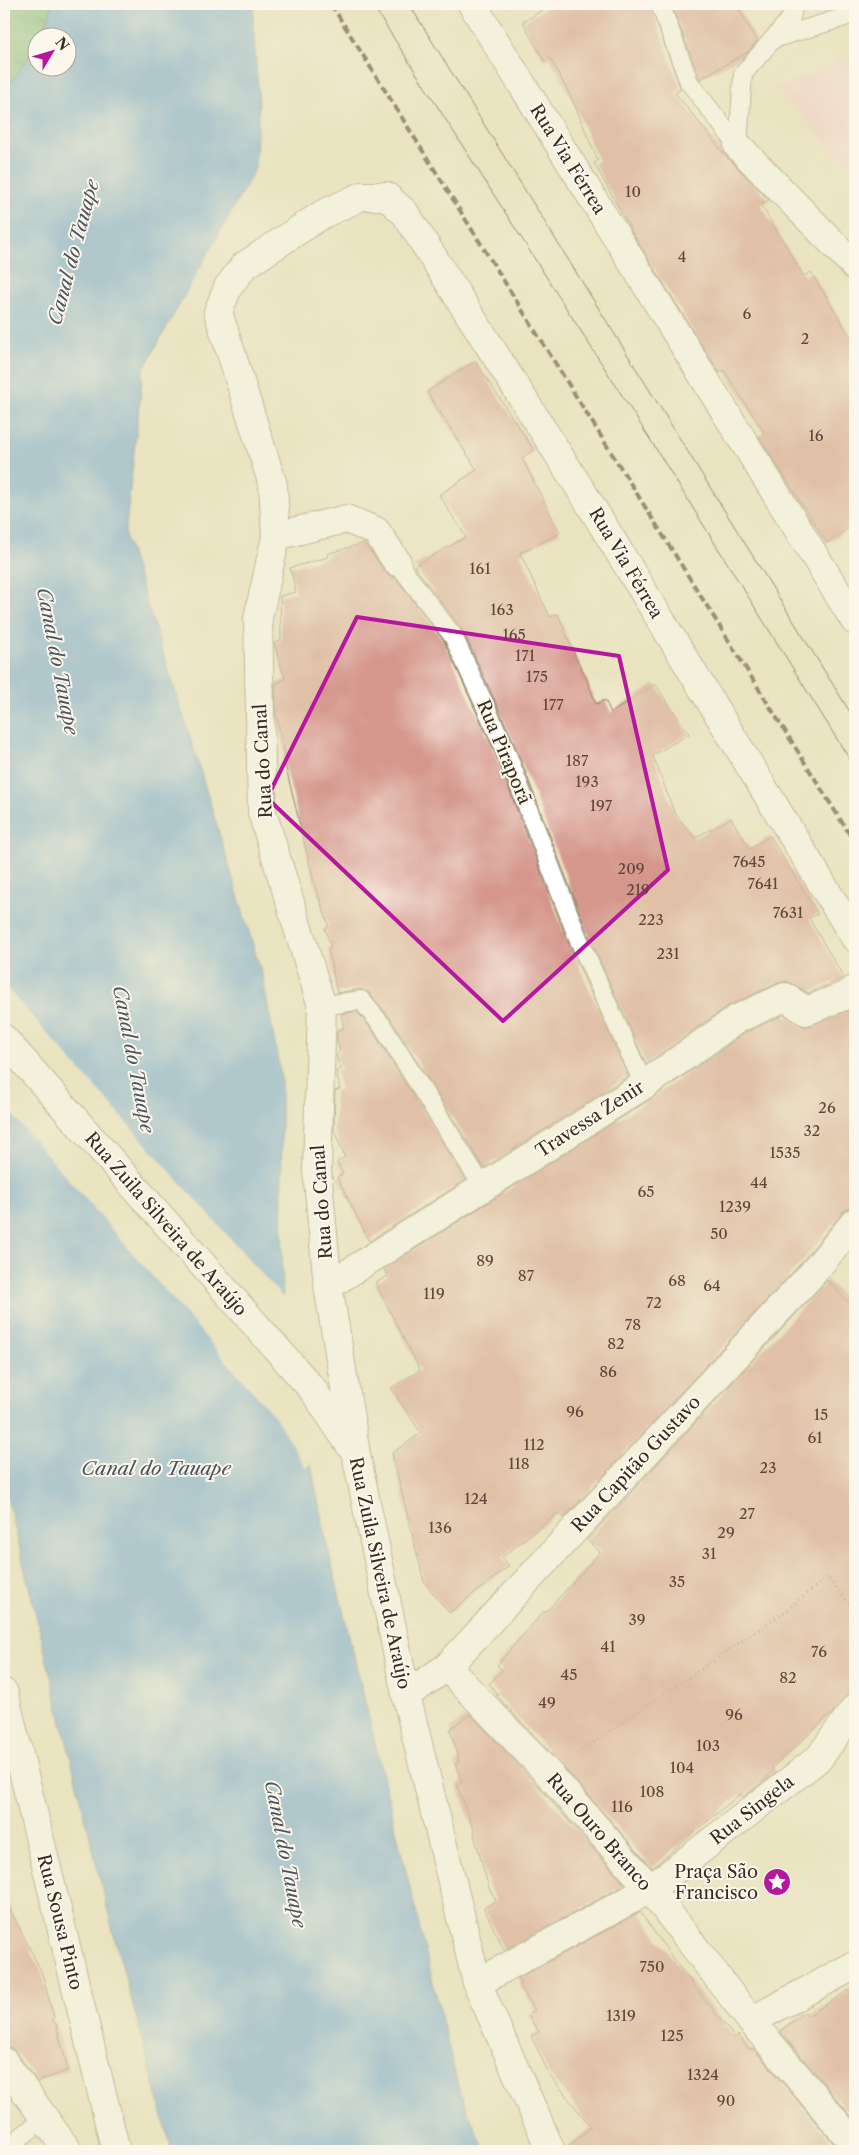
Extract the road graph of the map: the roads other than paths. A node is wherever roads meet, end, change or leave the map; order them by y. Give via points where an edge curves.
1 (472, 4) edge
2 (660, 4) edge
3 (794, 4) edge
4 (855, 14) edge
5 (772, 40) junction
6 (738, 146) junction
7 (386, 196) joint
8 (855, 266) edge
9 (276, 536) junction
10 (397, 562) joint
11 (855, 621) edge
12 (855, 938) edge
13 (855, 989) edge
14 (322, 1006) junction
15 (4, 1040) edge
16 (644, 1085) junction
17 (483, 1187) junction
18 (855, 1222) edge
19 (328, 1286) junction
20 (356, 1454) junction
21 (447, 1667) junction
22 (4, 1693) edge
23 (406, 1695) junction
24 (855, 1708) edge
25 (650, 1889) junction
26 (855, 1965) edge
27 (477, 1983) junction
28 (751, 2021) junction
29 (4, 2062) edge
30 (43, 2120) junction
31 (855, 2145) edge
32 (4, 2151) edge
33 (68, 2151) edge
34 (116, 2151) edge
35 (552, 2151) edge

1 - 11 street, Rua Via Férrea
2 - 6 lane via 689,82
3 - 5 lane via 792,18
4 - 5 lane
5 - 6 lane via 743,74
6 - 8 street
7 - 9 street, Rua do Canal via 362,196 323,214 244,266 228,287 218,312 273,485
7 - 12 street, Rua Via Férrea via 405,213 588,501
9 - 10 street, Rua Piraporã via 346,519 376,531
9 - 14 street, Rua do Canal via 258,618 262,812
10 - 16 lane, Rua Piraporã via 453,636 505,750 578,938
13 - 16 street, Travessa Zenir via 806,1011 785,997 778,1000 737,1019
14 - 17 lane via 361,1000 381,1024
14 - 19 street, Rua do Canal via 317,1170
15 - 20 street, Rua Zuila Silveira de Araújo via 313,1390
16 - 17 street, Travessa Zenir
17 - 19 street, Travessa Zenir
18 - 21 street, Rua Capitão Gustavo via 812,1274
19 - 20 street, Rua do Canal
20 - 23 street, Rua Zuila Silveira de Araújo
21 - 23 street, Rua Capitão Gustavo
21 - 25 street, Rua Ouro Branco via 549,1774
22 - 34 street, Rua Sousa Pinto
23 - 27 street, Rua Zuila Silveira de Araújo
24 - 25 street, Rua Singela via 819,1758
25 - 27 street, Rua Singela
25 - 28 street, Rua Ouro Branco
26 - 28 street
27 - 35 street, Rua Zuila Silveira de Araújo
28 - 31 street, Rua Ouro Branco
29 - 30 street
30 - 32 lane
30 - 33 street

